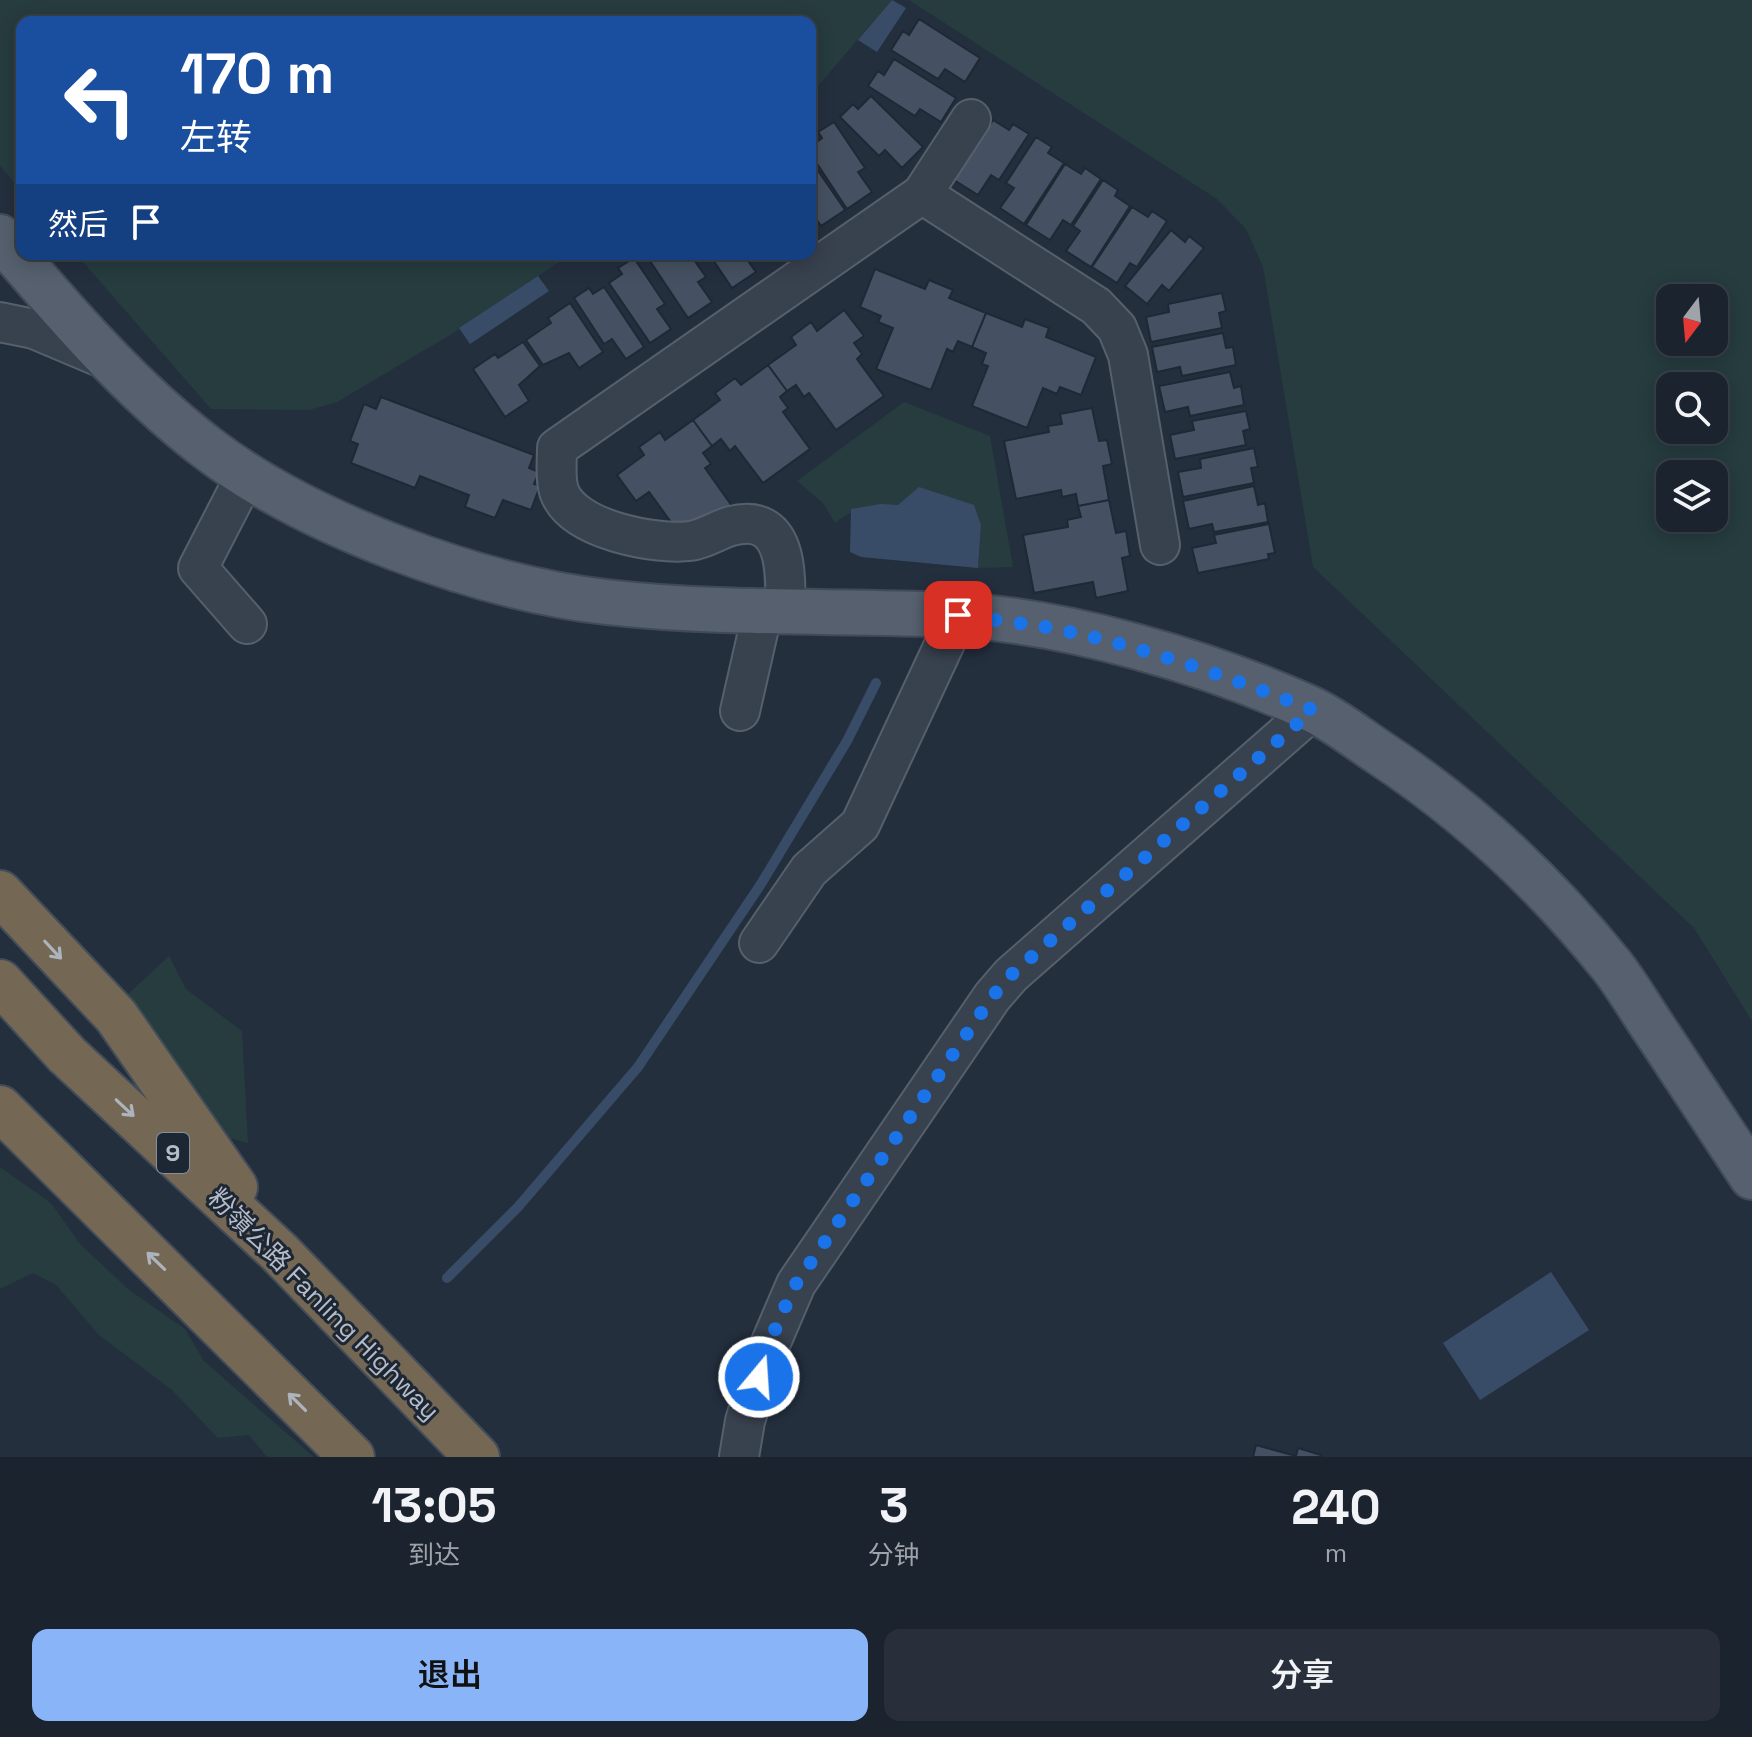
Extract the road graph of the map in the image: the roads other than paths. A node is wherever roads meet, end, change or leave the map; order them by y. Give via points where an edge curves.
1 (971, 119) dead end
2 (922, 194) junction
3 (0, 237) edge
4 (16, 256) edge
5 (20, 260) edge
6 (0, 322) edge
7 (118, 365) junction
8 (247, 473) junction
9 (1160, 545) dead end
10 (774, 611) junction
11 (958, 615) junction
12 (247, 624) dead end
13 (1313, 710) junction
14 (740, 711) dead end
15 (0, 893) edge
16 (759, 943) dead end
17 (0, 982) edge
18 (0, 1108) edge
19 (1752, 1177) edge
20 (279, 1252) junction
21 (352, 1457) edge
22 (477, 1457) edge
23 (739, 1457) edge

1 - 2 lane
2 - 9 lane via 1096,306 1117,328 1128,355
2 - 10 lane via 557,448 559,492 574,513 597,524 670,542 693,541 743,524 767,532 784,554
3 - 4 main road
5 - 7 main road
6 - 7 lane via 47,334
7 - 8 main road via 208,448
8 - 10 main road via 341,526 435,562 523,587 604,602
8 - 12 lane via 198,568
10 - 11 main road
10 - 14 lane
11 - 13 main road via 1059,629 1131,646
11 - 16 lane via 860,825 809,870
13 - 19 main road via 1429,785 1539,883 1615,969
13 - 23 lane via 992,997 796,1284 766,1354
15 -> 20 highway via 116,1016
17 -> 20 highway, 粉嶺公路 Fanling Highway / 9 via 67,1055
21 -> 18 highway
20 - 22 highway, 粉嶺公路 Fanling Highway / 9

